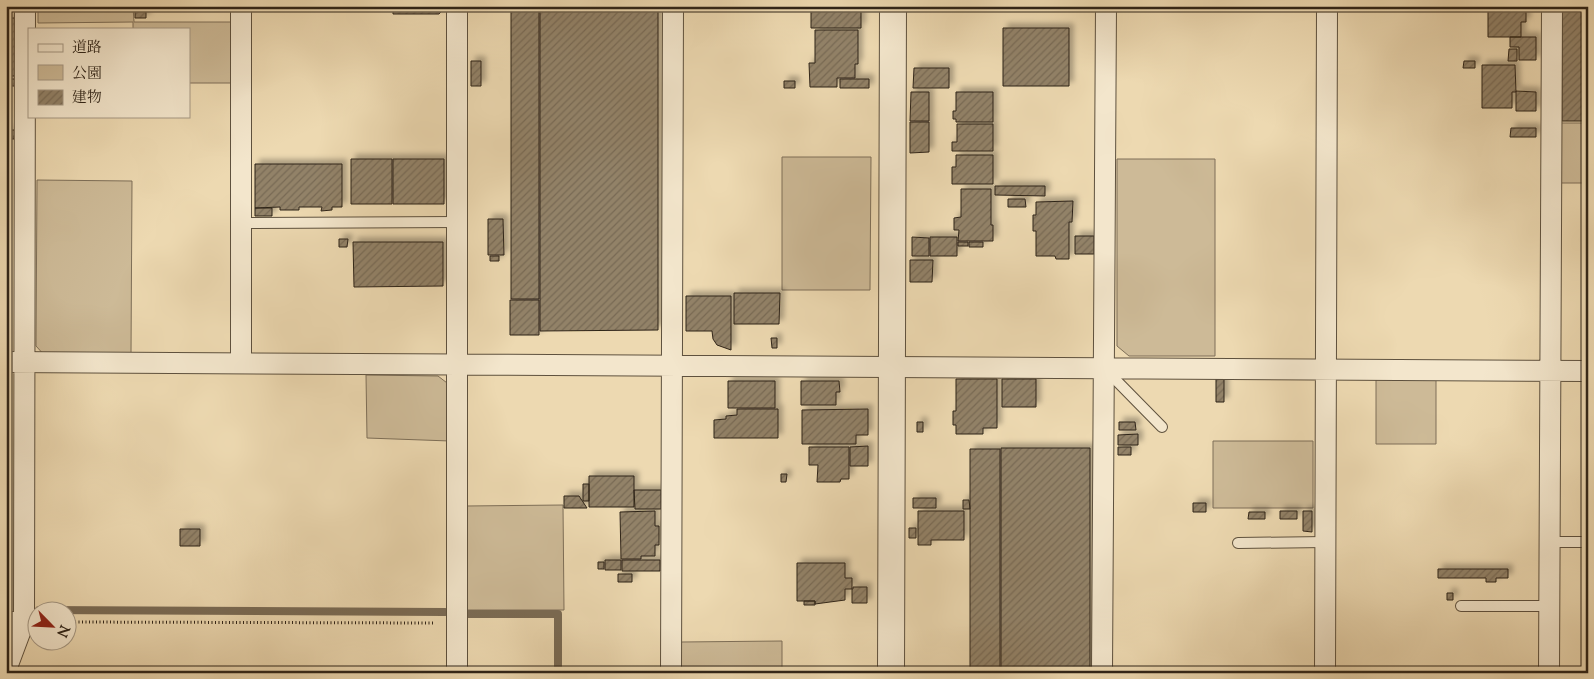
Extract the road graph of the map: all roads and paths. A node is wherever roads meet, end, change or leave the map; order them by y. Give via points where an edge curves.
1 (25, 6) edge
2 (242, 6) edge
3 (457, 6) edge
4 (673, 6) edge
5 (894, 6) edge
6 (1106, 6) edge
7 (1326, 6) edge
8 (1552, 6) edge
9 (457, 222) junction
10 (241, 223) junction
11 (15, 362) edge
12 (241, 363) junction
13 (457, 365) junction
14 (672, 366) junction
15 (892, 367) junction
16 (1104, 368) junction
17 (1325, 369) junction
18 (1550, 370) junction
19 (1588, 371) edge
20 (1162, 427) dead end
21 (1238, 542) dead end
22 (1325, 542) junction
23 (1549, 542) junction
24 (1588, 542) edge
25 (1462, 606) dead end
26 (1549, 606) junction
27 (15, 622) edge
28 (78, 622) edge
29 (457, 623) junction
30 (6, 670) edge
31 (457, 673) edge
32 (671, 673) edge
33 (891, 673) edge
34 (1102, 673) edge
35 (1324, 673) edge
36 (1549, 673) edge

1 - 11 street
2 - 10 street
3 - 9 street
4 - 14 street
5 - 15 street
6 - 16 street
7 - 17 street
8 - 18 street
9 - 10 lane
9 - 13 street
10 - 12 street
11 - 12 street
11 - 27 street
12 - 13 street
13 - 14 street
13 - 29 street
14 - 15 street
14 - 32 street
15 - 16 street
15 - 33 street
16 - 17 street
16 - 20 lane
16 - 34 street
17 - 18 street
17 - 22 street
18 - 19 street
18 - 23 street
21 - 22 lane
22 - 35 street
23 - 24 lane
23 - 26 street
25 - 26 lane
26 - 36 street
27 - 30 street
28 - 29 path
29 - 31 street

